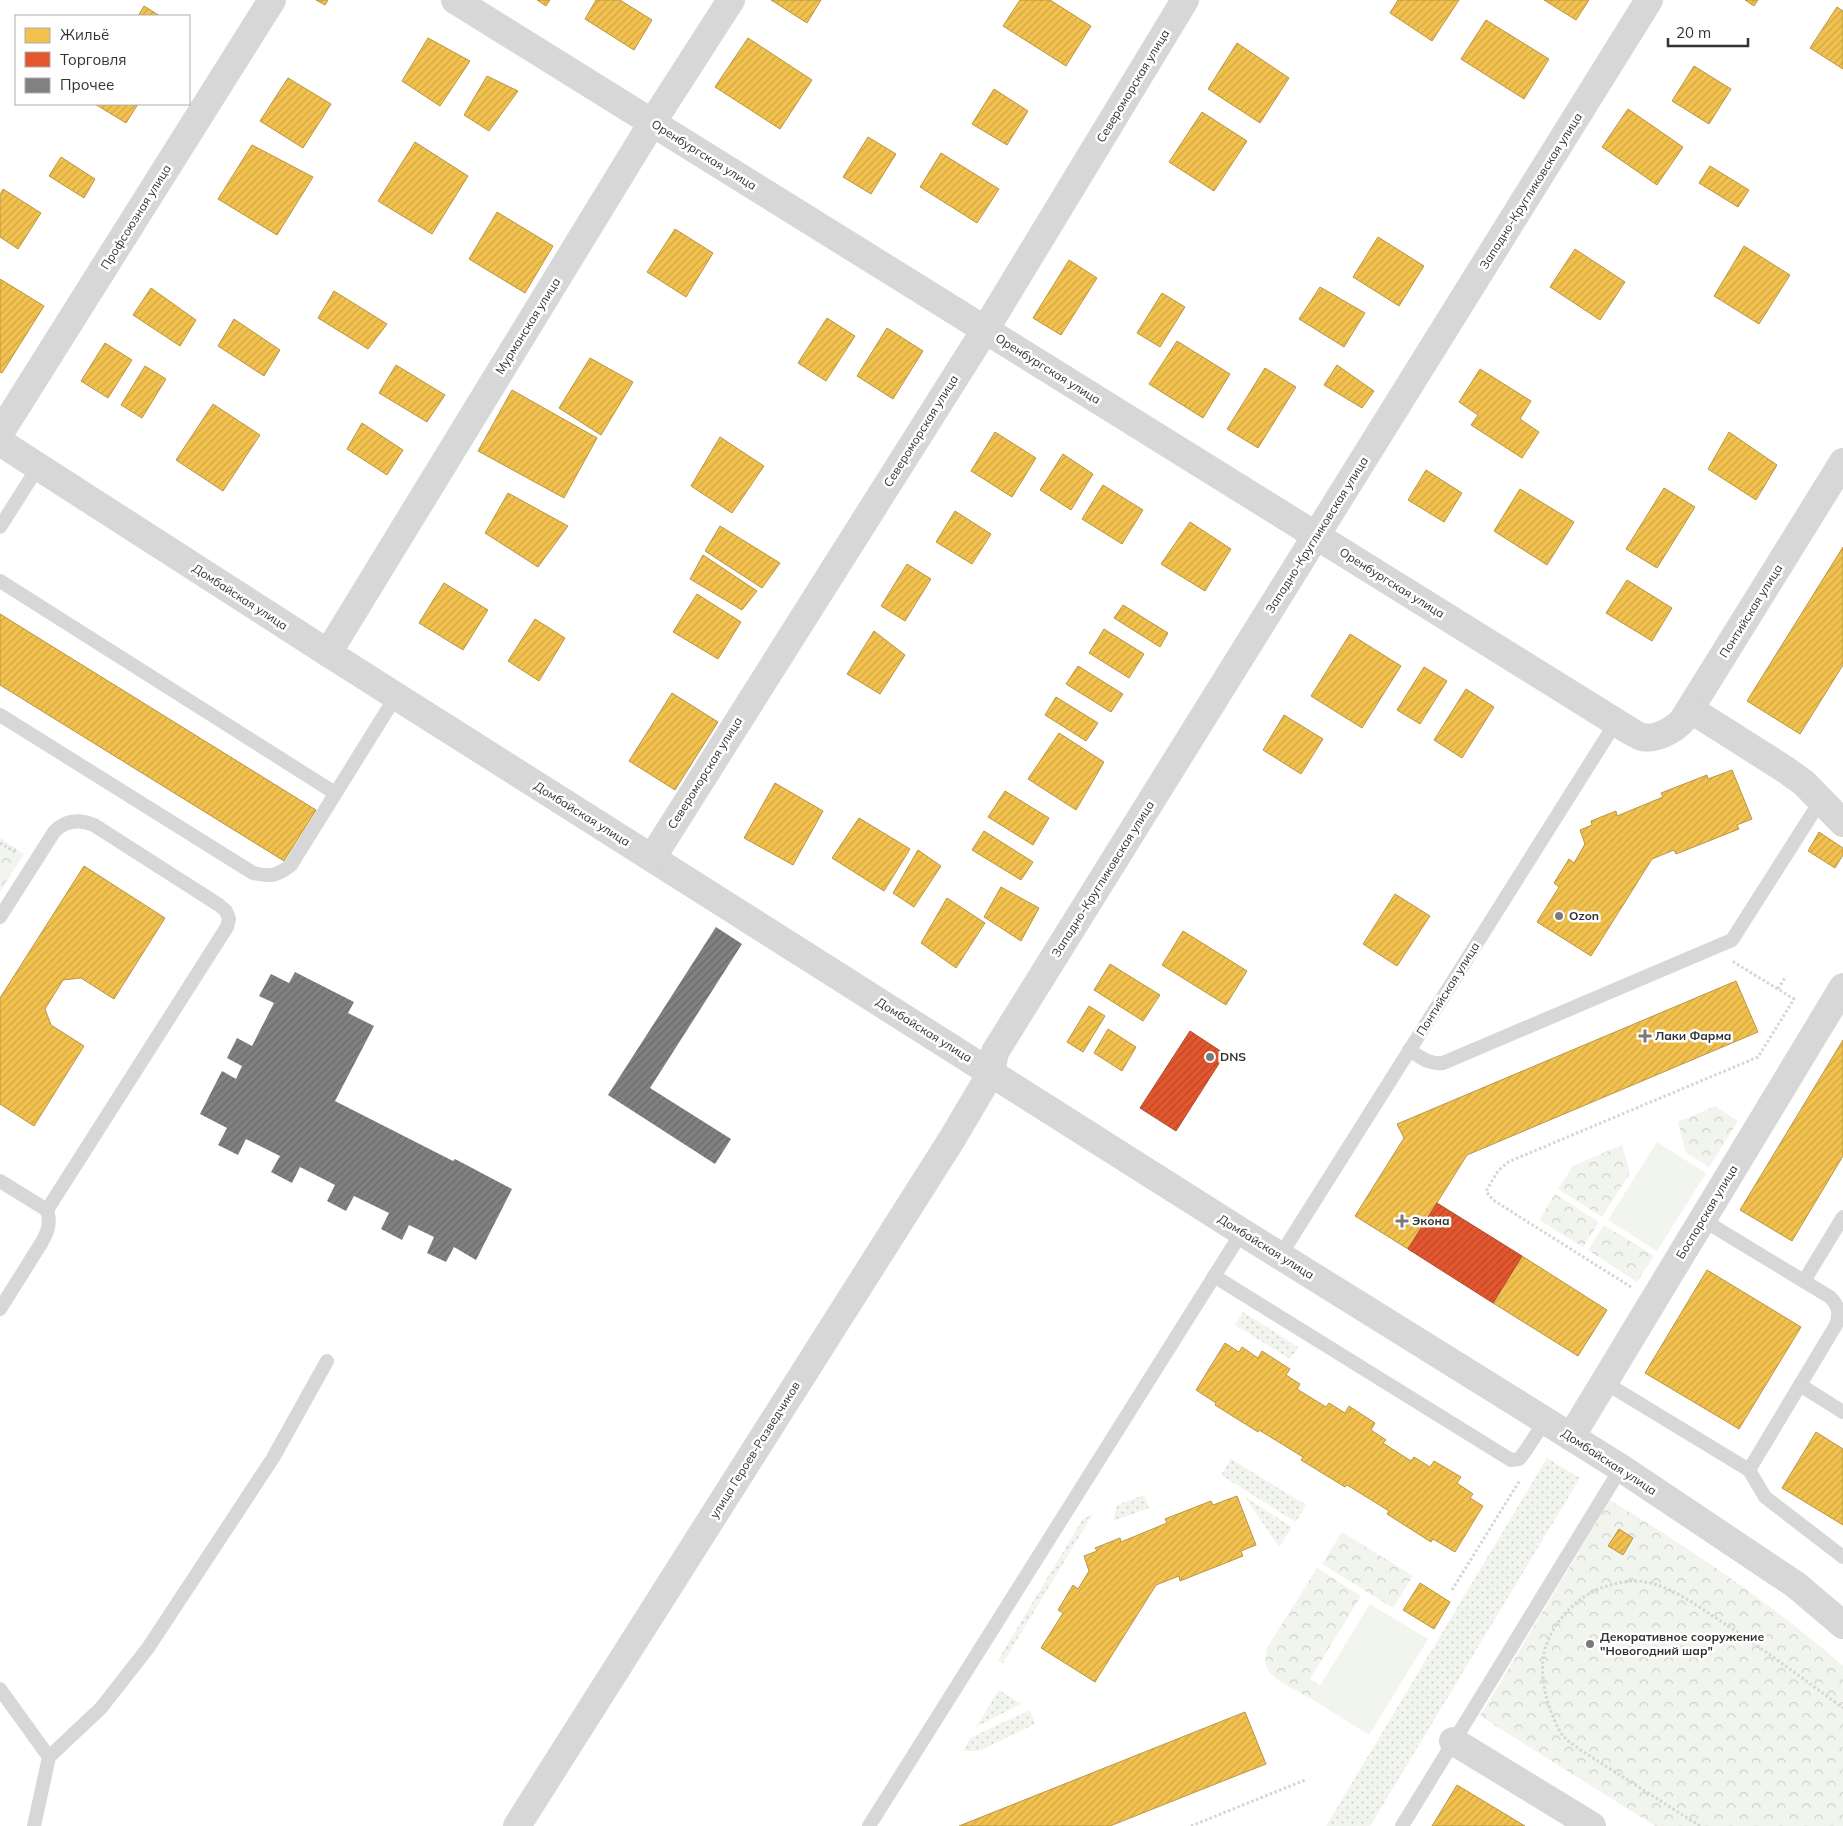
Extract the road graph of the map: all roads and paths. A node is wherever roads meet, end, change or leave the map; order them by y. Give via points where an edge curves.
1 (272, 0) edge
2 (455, 0) edge
3 (731, 0) edge
4 (1185, 0) edge
5 (1650, 0) edge
6 (652, 123) junction
7 (985, 330) junction
8 (0, 433) edge
9 (0, 442) edge
10 (1843, 462) edge
11 (38, 467) junction
12 (0, 527) edge
13 (1316, 536) junction
14 (0, 581) edge
15 (328, 653) junction
16 (396, 696) junction
17 (1690, 710) junction
18 (0, 715) edge
19 (1616, 722) junction
20 (1642, 737) joint
21 (335, 793) junction
22 (1821, 800) junction
23 (1843, 823) edge
24 (652, 858) junction
25 (0, 917) edge
26 (1713, 949) junction
27 (1786, 976) dead end
28 (1843, 987) edge
29 (1778, 989) junction
30 (1409, 1050) junction
31 (991, 1073) junction
32 (0, 1180) edge
33 (47, 1210) junction
34 (1843, 1216) edge
35 (1703, 1220) junction
36 (1242, 1232) junction
37 (1280, 1256) junction
38 (1214, 1276) junction
39 (1804, 1281) junction
40 (1653, 1301) junction
41 (0, 1309) edge
42 (327, 1361) dead end
43 (1604, 1382) junction
44 (1800, 1385) junction
45 (1843, 1412) edge
46 (1545, 1421) junction
47 (1571, 1437) junction
48 (1621, 1468) junction
49 (1749, 1470) junction
50 (1523, 1476) dead end
51 (1843, 1558) edge
52 (1452, 1590) dead end
53 (1843, 1625) edge
54 (0, 1689) edge
55 (1843, 1708) edge
56 (1453, 1741) junction
57 (49, 1757) junction
58 (1305, 1780) dead end
59 (34, 1826) edge
60 (517, 1826) edge
61 (869, 1826) edge
62 (1190, 1826) edge
63 (1402, 1826) edge
64 (1592, 1826) edge
65 (1700, 1826) edge

1 - 8 street, Профсоюзная улица
2 - 6 street, Оренбургская улица
3 - 6 street, Мурманская улица
4 - 7 street, Североморская улица
5 - 13 street, Западно-Кругликовская улица
6 - 7 street, Оренбургская улица
6 - 15 street, Мурманская улица
7 - 13 street, Оренбургская улица
7 - 24 street, Североморская улица
9 - 11 street, Домбайская улица
10 - 17 street, Понтийская улица
11 - 12 lane
11 - 15 street, Домбайская улица
13 - 19 street, Оренбургская улица
13 - 31 street, Западно-Кругликовская улица via 995,1052
14 - 21 lane
15 - 16 street, Домбайская улица
16 - 21 lane
16 - 24 street, Домбайская улица
17 - 20 street, Понтийская улица via 1676,727
17 - 22 street via 1786,770
18 - 21 lane via 253,873 268,876 281,873 291,865
19 - 20 street, Оренбургская улица
19 - 30 lane, Понтийская улица
22 - 23 street
22 - 26 lane via 1737,934
24 - 31 street, Домбайская улица
25 - 33 lane via 54,832 73,821 84,821 219,905 229,919 227,927
26 - 29 path
26 - 30 lane via 1443,1062 1434,1064
27 - 29 path
28 - 35 street, Боспорская улица
29 - 40 path via 1794,999 1758,1057 1508,1162 1488,1186 1486,1191 1493,1200
30 - 37 lane, Понтийская улица
31 - 36 street, Домбайская улица
31 - 60 street, улица Героев-Разведчиков
32 - 33 lane
33 - 41 lane via 48,1232
34 - 39 lane
35 - 39 lane
35 - 40 street, Боспорская улица
36 - 37 street, Домбайская улица
36 - 38 lane
37 - 46 street, Домбайская улица
38 - 46 lane via 1511,1460 1519,1459
38 - 61 lane
39 - 44 lane via 1837,1304 1839,1317
40 - 43 street, Боспорская улица
42 - 57 lane via 274,1458 148,1648 101,1708
43 - 47 street, Боспорская улица
43 - 49 lane
44 - 45 lane
44 - 49 lane
46 - 47 street, Домбайская улица
47 - 48 street, Домбайская улица
48 - 53 street, Домбайская улица via 1796,1585
48 - 56 lane
49 - 51 lane via 1764,1497
50 - 52 path
54 - 57 lane
55 - 65 path via 1732,1629 1664,1586 1644,1581 1625,1582 1588,1593 1574,1604 1559,1621 1543,1658 1546,1701 1555,1723 1579,1749
56 - 63 lane
56 - 64 street
57 - 59 lane
58 - 62 path

